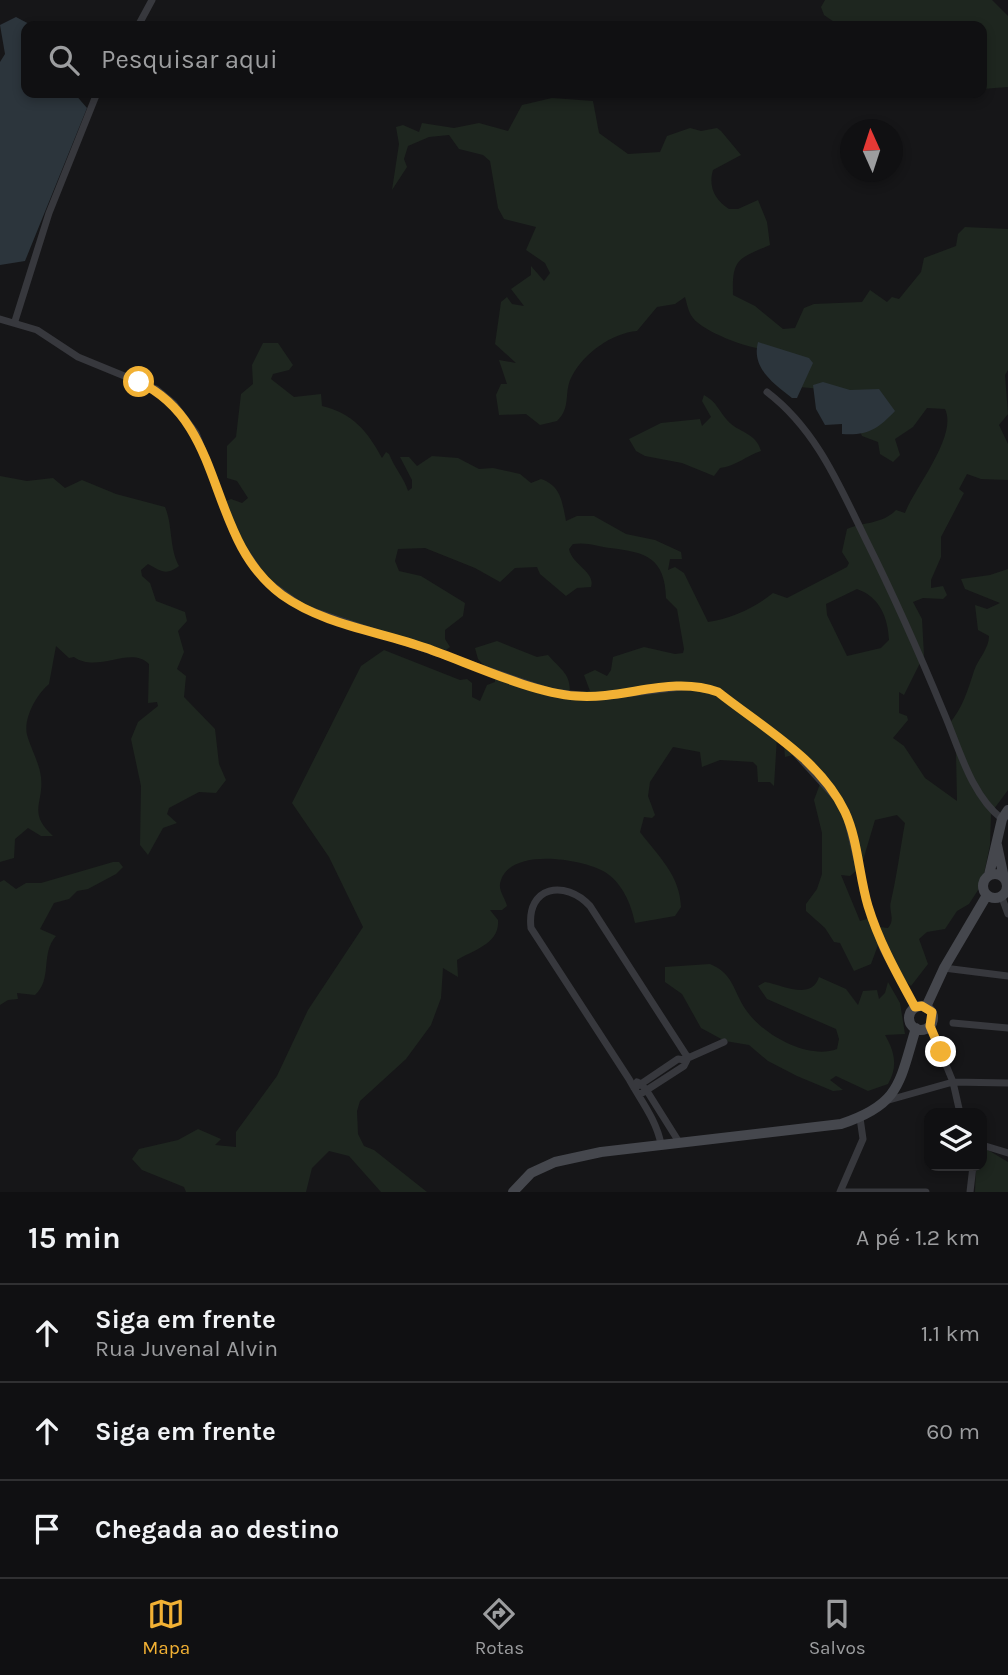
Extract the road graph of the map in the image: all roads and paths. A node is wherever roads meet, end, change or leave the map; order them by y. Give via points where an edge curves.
1 (152, 0) edge
2 (141, 21) edge
3 (95, 98) edge
4 (0, 319) edge
5 (15, 321) junction
6 (767, 392) dead end
7 (1005, 814) edge
8 (997, 844) junction
9 (989, 875) junction
10 (1004, 878) junction
11 (987, 895) junction
12 (1002, 895) junction
13 (1008, 914) edge
14 (944, 968) junction
15 (1008, 976) edge
16 (920, 1007) junction
17 (953, 1023) dead end
18 (930, 1026) junction
19 (916, 1028) junction
20 (1008, 1028) edge
21 (724, 1042) dead end
22 (687, 1059) junction
23 (953, 1082) junction
24 (1008, 1083) edge
25 (638, 1089) junction
26 (647, 1091) junction
27 (890, 1100) junction
28 (959, 1108) edge
29 (860, 1118) junction
30 (679, 1142) junction
31 (661, 1144) junction
32 (987, 1147) edge
33 (1008, 1153) edge
34 (972, 1171) edge
35 (513, 1192) edge
36 (840, 1192) edge
37 (845, 1192) edge
38 (926, 1192) edge
39 (970, 1192) edge

1 - 2 street
3 - 5 street via 41,237
4 - 5 street
5 - 16 street via 78,357 156,389 174,404 196,433 223,512 246,555 265,580 304,608 552,692 599,697 672,686 704,687 718,692 788,745 819,776 846,814 883,949
6 - 7 street via 800,422 831,467 918,645 987,807
7 - 8 main road
8 - 9 main road
8 - 10 main road
9 - 10 main road
9 - 11 main road via 983,884
10 - 12 main road
11 - 12 main road
11 - 14 main road
12 - 13 street
14 - 15 street
14 - 16 main road
16 - 18 main road via 933,1015
16 - 19 main road via 909,1018
17 - 20 street
18 - 19 main road
18 - 23 street
19 - 27 main road
21 - 22 street
22 - 25 street via 678,1059
22 - 25 street via 590,906 570,890 552,890 533,905 531,928
22 - 26 street via 684,1066
23 - 24 street
23 - 27 street
23 - 28 street
25 - 26 street
25 - 31 street
26 - 30 street
27 - 29 main road
29 - 30 main road
29 - 36 street via 863,1139
30 - 31 main road
31 - 35 main road via 555,1162 531,1173
32 - 33 street
34 - 39 street
37 - 38 street

